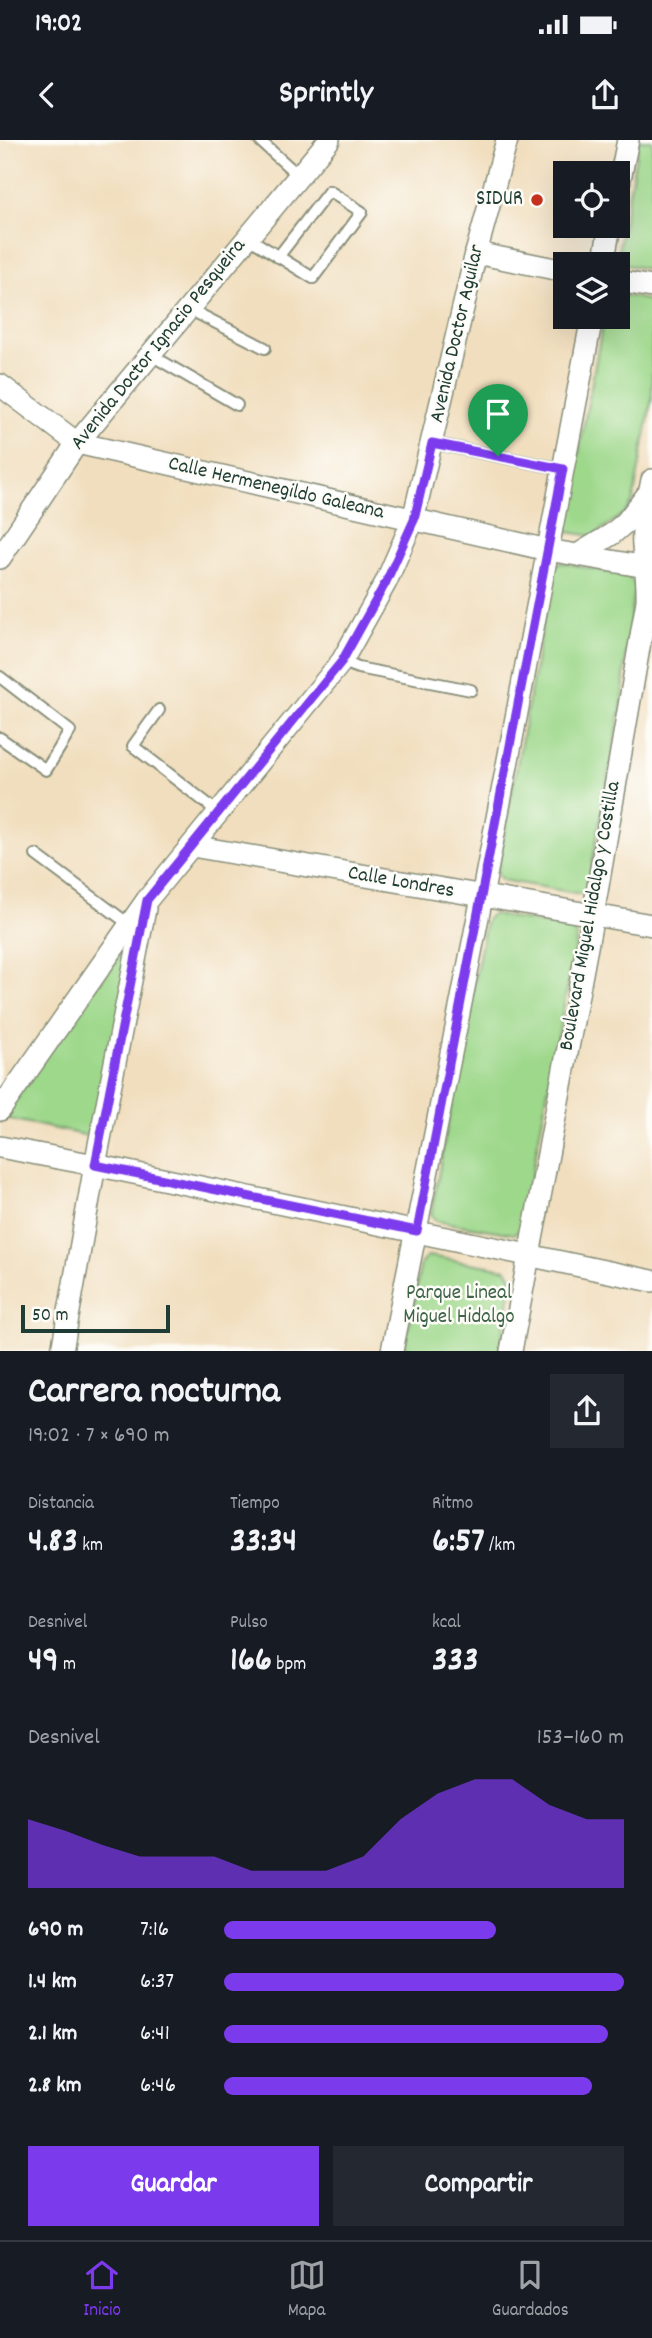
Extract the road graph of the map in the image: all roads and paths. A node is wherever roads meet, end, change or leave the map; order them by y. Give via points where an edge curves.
1 (259, 140) edge
2 (329, 140) edge
3 (506, 140) edge
4 (628, 140) edge
5 (272, 144) edge
6 (624, 161) edge
7 (299, 176) junction
8 (247, 237) junction
9 (476, 253) junction
10 (278, 257) junction
11 (553, 269) edge
12 (630, 283) edge
13 (652, 287) edge
14 (187, 308) junction
15 (591, 329) edge
16 (265, 348) dead end
17 (151, 355) junction
18 (2, 391) edge
19 (237, 405) dead end
20 (77, 443) junction
21 (432, 443) junction
22 (563, 469) junction
23 (651, 486) edge
24 (414, 520) junction
25 (548, 550) junction
26 (579, 554) junction
27 (0, 558) edge
28 (650, 567) edge
29 (342, 661) junction
30 (0, 677) edge
31 (471, 690) dead end
32 (159, 710) dead end
33 (0, 738) edge
34 (218, 812) junction
35 (192, 846) junction
36 (36, 855) dead end
37 (482, 897) junction
38 (147, 900) junction
39 (593, 915) junction
40 (130, 925) junction
41 (652, 925) edge
42 (0, 1110) edge
43 (0, 1147) edge
44 (95, 1165) junction
45 (417, 1231) junction
46 (528, 1255) junction
47 (652, 1281) edge
48 (62, 1351) edge
49 (392, 1351) edge
50 (511, 1351) edge

1 - 5 lane
2 - 7 street, Avenida Doctor Ignacio Pesqueira
3 - 9 street, Avenida Doctor Aguilar
4 - 6 street
5 - 7 lane
7 - 8 street, Avenida Doctor Ignacio Pesqueira
8 - 10 lane
8 - 14 street, Avenida Doctor Ignacio Pesqueira
9 - 11 street
9 - 21 street, Avenida Doctor Aguilar
10 - 10 lane via 313,278 362,212 329,191
12 - 13 street
14 - 16 lane
14 - 17 street, Avenida Doctor Ignacio Pesqueira
15 - 22 street
17 - 19 lane
17 - 20 street, Avenida Doctor Ignacio Pesqueira
18 - 20 street, Calle Hermenegildo Galeana
20 - 24 street, Calle Hermenegildo Galeana
20 - 27 street, Avenida Doctor Ignacio Pesqueira
21 - 22 lane
21 - 24 street, Avenida Doctor Aguilar
22 - 25 street
23 - 26 street via 626,522
23 - 28 street, Boulevard Miguel Hidalgo y Costilla via 643,530
24 - 25 street, Calle Hermenegildo Galeana
24 - 29 street, Avenida Doctor Aguilar
25 - 26 street, Calle Hermenegildo Galeana
25 - 37 street
26 - 28 street, Calle Hermenegildo Galeana
28 - 39 street, Boulevard Miguel Hidalgo y Costilla
29 - 31 lane
29 - 34 street, Avenida Doctor Aguilar
30 - 33 lane via 70,731 46,770
32 - 34 lane via 132,746
34 - 35 street, Avenida Doctor Aguilar
35 - 37 street, Calle Londres
35 - 38 street, Avenida Doctor Aguilar
36 - 40 lane
37 - 39 street, Calle Londres
37 - 45 street
38 - 40 street, Avenida Doctor Aguilar
38 - 44 street
39 - 41 street, Calle Londres
39 - 46 street, Boulevard Miguel Hidalgo y Costilla
40 - 42 street, Avenida Doctor Aguilar
43 - 44 street
44 - 45 street
44 - 48 street
45 - 46 street
45 - 49 street
46 - 47 street
46 - 50 street, Boulevard Miguel Hidalgo y Costilla

